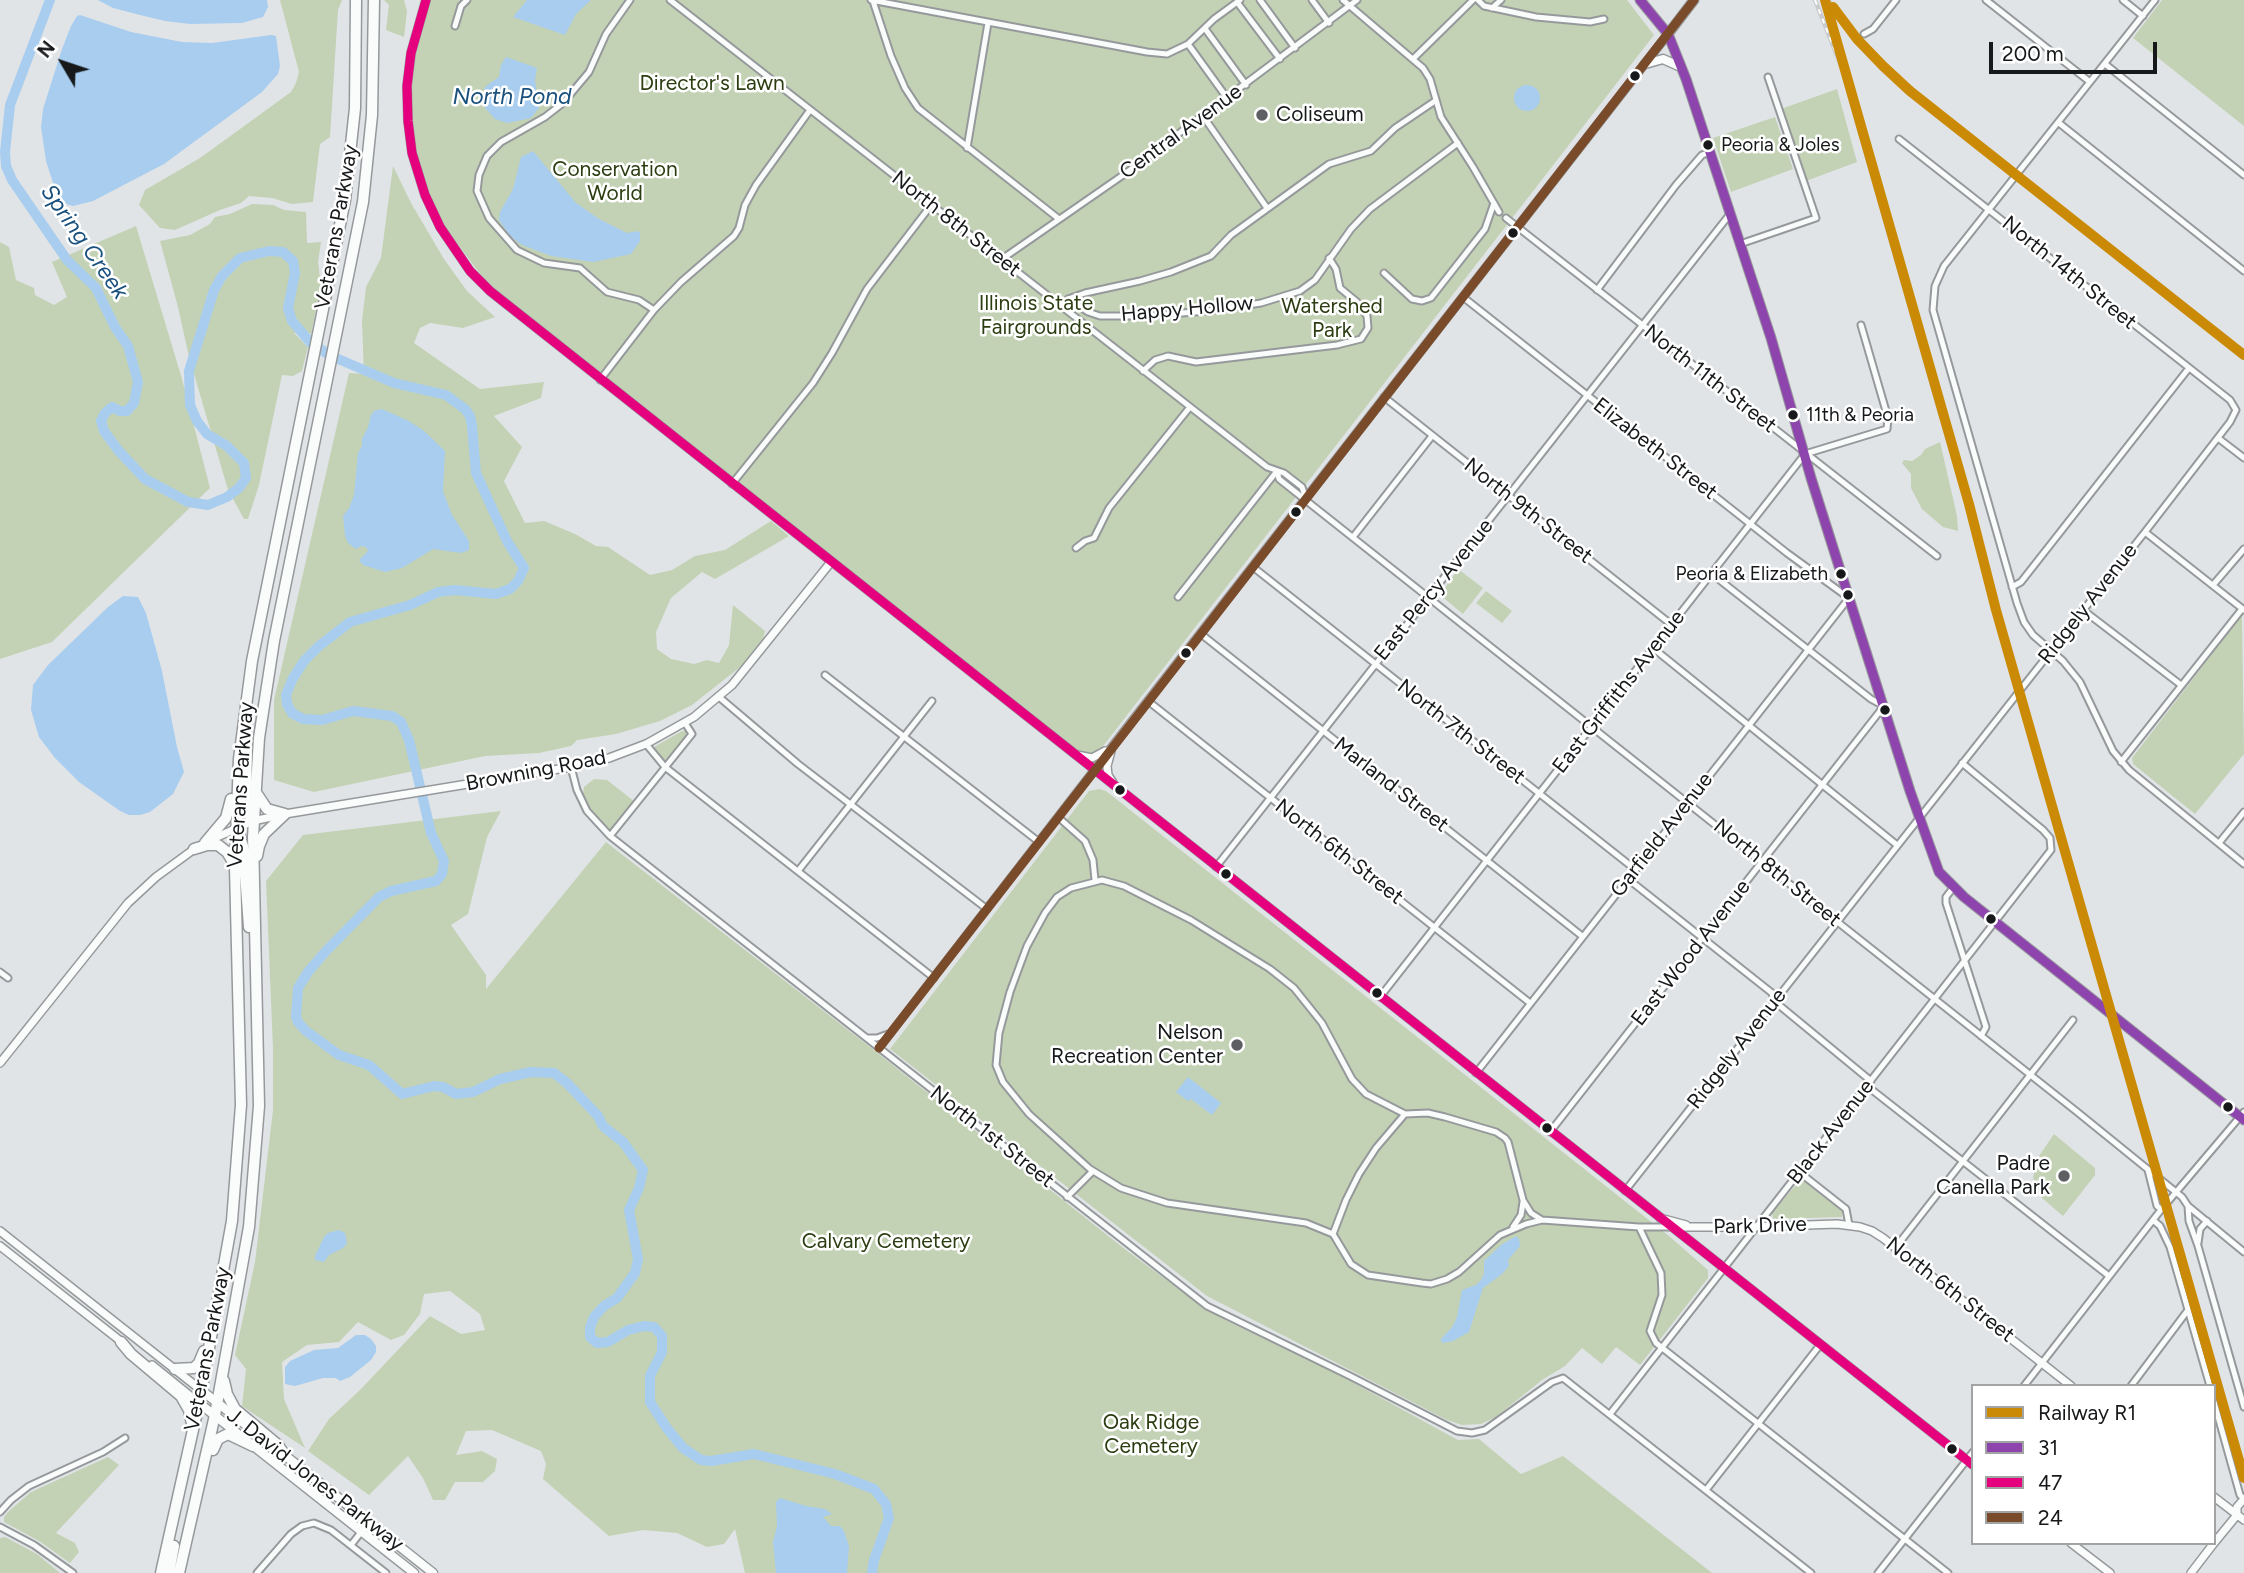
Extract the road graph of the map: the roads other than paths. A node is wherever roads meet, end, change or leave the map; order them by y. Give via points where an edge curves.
1 (356, 0) edge
2 (374, 0) edge
3 (426, 0) edge
4 (467, 0) edge
5 (630, 0) edge
6 (670, 0) edge
7 (1259, 0) edge
8 (1312, 0) edge
9 (1343, 0) edge
10 (1357, 0) edge
11 (1476, 0) edge
12 (1501, 0) edge
13 (1640, 0) edge
14 (1694, 0) edge
15 (1896, 0) edge
16 (1986, 0) edge
17 (2123, 0) edge
18 (2155, 0) edge
19 (872, 1) edge
20 (1239, 1) edge
21 (1350, 7) junction
22 (1492, 8) junction
23 (2143, 16) junction
24 (1604, 19) dead end
25 (988, 23) junction
26 (1329, 23) junction
27 (455, 26) dead end
28 (1206, 30) junction
29 (1668, 34) junction
30 (1864, 34) dead end
31 (1188, 44) junction
32 (1295, 48) junction
33 (1413, 59) junction
34 (1280, 60) junction
35 (1645, 64) junction
36 (2105, 64) junction
37 (1682, 68) junction
38 (1768, 77) dead end
39 (2090, 82) junction
40 (1246, 85) junction
41 (1227, 98) junction
42 (1434, 101) junction
43 (810, 110) junction
44 (1203, 116) junction
45 (2059, 123) junction
46 (1899, 139) dead end
47 (1458, 143) junction
48 (967, 148) junction
49 (1710, 152) junction
50 (2244, 175) edge
51 (1494, 203) junction
52 (932, 204) junction
53 (1267, 208) junction
54 (1989, 209) junction
55 (1499, 212) dead end
56 (1730, 214) junction
57 (1506, 218) dead end
58 (1059, 219) junction
59 (1518, 227) junction
60 (1740, 244) junction
61 (1329, 258) junction
62 (1002, 259) junction
63 (2244, 271) edge
64 (1384, 273) dead end
65 (1597, 290) junction
66 (1463, 297) junction
67 (1068, 299) junction
68 (1062, 307) junction
69 (654, 310) junction
70 (1642, 325) junction
71 (1861, 325) dead end
72 (2189, 368) junction
73 (1143, 371) junction
74 (600, 380) junction
75 (1587, 394) junction
76 (1384, 397) junction
77 (1190, 407) junction
78 (2236, 410) joint
79 (1432, 436) junction
80 (2218, 438) junction
81 (1805, 454) junction
82 (2244, 458) edge
83 (1277, 471) junction
84 (732, 484) junction
85 (1508, 496) junction
86 (1306, 499) junction
87 (1751, 524) junction
88 (2145, 532) junction
89 (1353, 537) junction
90 (1076, 548) dead end
91 (2244, 549) edge
92 (1937, 556) dead end
93 (831, 562) junction
94 (1253, 567) junction
95 (1712, 574) junction
96 (2213, 585) junction
97 (2012, 587) junction
98 (1178, 597) dead end
99 (1429, 597) junction
100 (1849, 598) junction
101 (2243, 609) edge
102 (2083, 610) junction
103 (1672, 625) junction
104 (1200, 634) junction
105 (1653, 648) junction
106 (1808, 650) junction
107 (2051, 651) junction
108 (252, 662) junction
109 (1375, 664) junction
110 (825, 675) dead end
111 (2181, 685) junction
112 (719, 697) junction
113 (932, 701) dead end
114 (1148, 701) junction
115 (1884, 706) junction
116 (685, 723) junction
117 (1592, 726) junction
118 (1748, 726) junction
119 (1323, 732) junction
120 (904, 736) junction
121 (241, 741) junction
122 (646, 744) junction
123 (1112, 747) junction
124 (1073, 754) junction
125 (2121, 762) junction
126 (1962, 763) junction
127 (571, 767) junction
128 (665, 767) junction
129 (1094, 770) junction
130 (1821, 785) junction
131 (1115, 787) junction
132 (255, 788) junction
133 (1539, 794) junction
134 (1271, 798) junction
135 (1688, 802) junction
136 (852, 803) junction
137 (2244, 812) edge
138 (285, 814) junction
139 (1058, 817) junction
140 (1919, 818) junction
141 (253, 821) junction
142 (235, 829) junction
143 (610, 836) junction
144 (1039, 842) junction
145 (205, 843) junction
146 (2219, 843) junction
147 (1897, 845) junction
148 (194, 849) junction
149 (1486, 861) junction
150 (1762, 861) junction
151 (2244, 864) edge
152 (1216, 867) junction
153 (235, 868) junction
154 (1636, 870) junction
155 (798, 871) junction
156 (1628, 879) junction
157 (1095, 880) junction
158 (1953, 888) junction
159 (254, 909) junction
160 (987, 909) junction
161 (1838, 922) junction
162 (1996, 922) junction
163 (1434, 928) junction
164 (1582, 936) junction
165 (1703, 938) junction
166 (1965, 962) junction
167 (256, 964) junction
168 (0, 972) edge
169 (8, 978) dead end
170 (934, 978) junction
171 (1380, 997) junction
172 (1935, 999) junction
173 (1774, 1002) junction
174 (1530, 1003) junction
175 (2073, 1020) dead end
176 (891, 1033) junction
177 (1981, 1036) junction
178 (864, 1037) junction
179 (879, 1048) junction
180 (0, 1063) edge
181 (1476, 1073) junction
182 (2031, 1075) junction
183 (1869, 1084) junction
184 (1405, 1114) junction
185 (2243, 1116) edge
186 (1550, 1132) junction
187 (1963, 1163) junction
188 (2148, 1170) junction
189 (1093, 1171) junction
190 (1799, 1172) junction
191 (1625, 1192) junction
192 (2175, 1192) junction
193 (1067, 1197) junction
194 (1523, 1200) junction
195 (2188, 1206) junction
196 (2161, 1209) junction
197 (1657, 1217) junction
198 (1542, 1220) junction
199 (2153, 1220) junction
200 (2207, 1221) junction
201 (1849, 1224) junction
202 (1513, 1227) junction
203 (1639, 1227) junction
204 (1670, 1227) junction
205 (1693, 1227) junction
206 (1757, 1227) junction
207 (1726, 1228) junction
208 (0, 1231) edge
209 (1333, 1234) junction
210 (0, 1246) edge
211 (2198, 1246) junction
212 (1896, 1247) junction
213 (2244, 1252) edge
214 (1704, 1253) junction
215 (1724, 1269) junction
216 (2109, 1276) junction
217 (223, 1277) junction
218 (2188, 1310) junction
219 (121, 1342) junction
220 (1820, 1345) junction
221 (1663, 1348) junction
222 (2042, 1362) junction
223 (175, 1369) junction
224 (223, 1371) junction
225 (2026, 1384) edge
226 (2069, 1384) edge
227 (2132, 1384) edge
228 (2209, 1384) edge
229 (201, 1390) junction
230 (217, 1402) junction
231 (199, 1403) junction
232 (2244, 1406) edge
233 (2216, 1409) edge
234 (1610, 1414) junction
235 (215, 1415) junction
236 (1759, 1423) junction
237 (192, 1437) junction
238 (125, 1438) dead end
239 (253, 1446) junction
240 (286, 1457) junction
241 (1970, 1463) edge
242 (1706, 1490) junction
243 (180, 1493) junction
244 (2216, 1498) edge
245 (2244, 1499) edge
246 (0, 1512) edge
247 (2240, 1513) edge
248 (2244, 1520) edge
249 (369, 1522) junction
250 (0, 1527) edge
251 (191, 1527) junction
252 (361, 1531) junction
253 (1904, 1538) junction
254 (2216, 1541) edge
255 (351, 1545) junction
256 (2212, 1545) edge
257 (2083, 1547) edge
258 (73, 1573) edge
259 (160, 1573) edge
260 (169, 1573) edge
261 (179, 1573) edge
262 (257, 1573) edge
263 (386, 1573) edge
264 (414, 1573) edge
265 (433, 1573) edge
266 (1811, 1573) edge
267 (1878, 1573) edge
268 (1948, 1573) edge
269 (2110, 1573) edge
270 (2191, 1573) edge

1 - 108 highway, Veterans Parkway via 352,147 340,233
2 - 132 highway, Veterans Parkway via 372,115 358,233 270,666
3 - 74 main road via 411,53 407,104 412,153 440,227 483,284
4 - 27 street
5 - 69 street via 606,34 589,72 563,103 487,156 477,191 489,218 517,250 544,263 580,268 607,292 639,300
6 - 43 street, North 8th Street
7 - 32 street
8 - 26 street
9 - 21 street
10 - 21 street, Central Avenue
11 - 22 street
11 - 33 street
12 - 22 street
13 - 29 main road
14 - 29 main road
15 - 30 street
16 - 39 street
17 - 23 street
18 - 23 street
19 - 25 street
19 - 48 street via 910,98
20 - 28 street
20 - 34 street
21 - 26 street, Central Avenue
21 - 33 street
22 - 24 street via 1536,17
23 - 36 street
25 - 31 street via 1147,52 1167,54
25 - 48 street
26 - 32 street, Central Avenue
28 - 31 street
28 - 40 street
29 - 35 main road
29 - 37 main road
31 - 41 street
32 - 34 street, Central Avenue
33 - 42 street via 1430,79
34 - 40 street, Central Avenue
35 - 37 main road via 1663,58
35 - 59 main road
36 - 39 street
36 - 50 street
37 - 49 main road
38 - 60 street via 1816,218
39 - 45 street
40 - 41 street, Central Avenue
41 - 44 street, Central Avenue
42 - 47 street
42 - 53 street via 1395,128 1371,152 1329,164
43 - 52 street, North 8th Street
43 - 69 street via 756,184 734,236
44 - 53 street
44 - 58 street, Central Avenue
45 - 54 street
45 - 63 street
46 - 54 street, North 14th Street
47 - 51 street
47 - 61 street, Happy Hollow via 1370,209
48 - 58 street
49 - 56 main road
49 - 65 street via 1676,185
51 - 55 street
51 - 64 street via 1485,229 1431,298 1412,299
52 - 62 street, North 8th Street
52 - 84 street via 866,289 813,383
53 - 67 street via 1200,262
54 - 72 street, North 14th Street
54 - 97 street via 1944,266 1933,296 1935,317
56 - 60 main road
56 - 70 street, East Percy Avenue
57 - 59 street, North 11th Street
58 - 62 street, Central Avenue
59 - 65 street, North 11th Street
59 - 66 main road
60 - 81 main road
61 - 67 street, Happy Hollow via 1315,280 1300,291 1261,303 1208,311 1100,316
61 - 73 street via 1340,288 1367,316 1368,328 1361,339 1196,362 1168,356
62 - 68 street, North 8th Street
65 - 70 street, North 11th Street
66 - 75 street, Elizabeth Street
66 - 76 main road
67 - 68 street
68 - 73 street, North 8th Street
69 - 74 street
70 - 75 street, East Percy Avenue
70 - 81 street, North 11th Street
71 - 81 street via 1888,418 1887,429
72 - 78 street, North 14th Street
72 - 97 street via 2021,582
73 - 77 street, North 8th Street
74 - 84 main road
75 - 85 street, East Percy Avenue
75 - 87 street, Elizabeth Street
76 - 79 street, North 9th Street
76 - 86 main road
77 - 83 street, North 8th Street
77 - 90 street via 1109,508 1094,538
78 - 80 street, Ridgely Avenue
79 - 85 street, North 9th Street
79 - 89 street
80 - 82 street
80 - 88 street, Ridgely Avenue
81 - 87 street, East Griffiths Avenue
81 - 92 street, North 11th Street
81 - 100 main road
83 - 86 street, North 8th Street via 1303,487
83 - 98 street
84 - 93 main road
85 - 99 street, East Percy Avenue
85 - 103 street, North 9th Street
86 - 89 street, North 8th Street
86 - 94 main road
87 - 95 street, East Griffiths Avenue
87 - 100 street, Elizabeth Street
88 - 96 street
88 - 102 street, Ridgely Avenue
89 - 99 street, North 8th Street
91 - 96 street
93 - 112 main road, Browning Road
93 - 124 main road
94 - 104 main road
94 - 109 street, North 7th Street
95 - 103 street, East Griffiths Avenue
95 - 106 street
96 - 101 street
97 - 107 street via 2024,622
99 - 109 street, East Percy Avenue
99 - 117 street, North 8th Street
100 - 106 street, Garfield Avenue
100 - 115 main road
101 - 111 street
102 - 107 street, Ridgely Avenue
102 - 111 street
103 - 105 street, East Griffiths Avenue
104 - 114 main road
104 - 119 street, Marland Street
105 - 117 street, East Griffiths Avenue
105 - 118 street
106 - 115 street
106 - 118 street, Garfield Avenue
107 - 125 street via 2080,682
107 - 126 street, Ridgely Avenue
108 - 121 highway, Veterans Parkway
108 - 141 highway via 246,808
109 - 119 street, East Percy Avenue
109 - 133 street, North 7th Street
110 - 120 street
111 - 125 street
112 - 116 main road, Browning Road
112 - 136 street
113 - 120 street
114 - 123 main road
114 - 134 street, North 6th Street
115 - 130 street, East Wood Avenue
115 - 140 main road
116 - 122 main road, Browning Road
116 - 128 street via 692,734
117 - 133 street, East Griffiths Avenue
117 - 135 street, North 8th Street
118 - 130 street
118 - 135 street, Garfield Avenue
119 - 134 street, East Percy Avenue
119 - 149 street, Marland Street
120 - 136 street
120 - 144 street
121 - 142 highway, Veterans Parkway
121 - 145 highway via 235,751 230,810
122 - 127 main road, Browning Road
122 - 128 street
123 - 124 main road via 1093,758
123 - 129 main road
123 - 131 main road via 1108,771
124 - 129 main road
125 - 146 street
126 - 140 street, Ridgely Avenue
126 - 162 street, Black Avenue via 2050,838 2051,850
127 - 138 main road, Browning Road
127 - 143 street, North 1st Street via 587,811
128 - 143 street
128 - 155 street
129 - 131 main road
129 - 139 street
130 - 147 street
130 - 150 street, East Wood Avenue
131 - 152 main road
132 - 138 highway via 263,806
132 - 141 highway, Veterans Parkway
133 - 149 street, East Griffiths Avenue
133 - 154 street, North 7th Street
134 - 152 street, East Percy Avenue
134 - 163 street, North 6th Street
135 - 150 street, North 8th Street
135 - 154 street, Garfield Avenue
136 - 155 street
136 - 160 street
137 - 146 street
138 - 141 main road, Browning Road
138 - 159 highway via 258,846
139 - 144 street
139 - 157 street via 1085,841
140 - 147 street, Ridgely Avenue
140 - 158 main road via 1935,865
141 - 142 main road, Browning Road
141 - 159 highway, Veterans Parkway
142 - 145 main road, Browning Road
142 - 153 highway, Veterans Parkway
142 - 167 highway via 243,846
143 - 178 street, North 1st Street
144 - 160 street
145 - 148 main road, Browning Road
146 - 151 street
147 - 161 street, Ridgely Avenue
148 - 153 highway via 214,844 222,847
148 - 180 main road, Browning Road via 128,903
149 - 163 street, East Griffiths Avenue
149 - 164 street, Marland Street
150 - 161 street, North 8th Street
150 - 165 street, East Wood Avenue
152 - 171 main road
153 - 217 highway, Veterans Parkway via 241,1105
154 - 156 street, Garfield Avenue
155 - 170 street
156 - 164 street, Garfield Avenue
156 - 165 street
157 - 184 street via 1111,881 1173,909 1285,980 1322,1023 1359,1087
157 - 189 street via 1057,897 1045,913 1018,968 996,1054 999,1074 1014,1097
158 - 162 main road
158 - 166 street via 1946,903
159 - 167 highway, Veterans Parkway
160 - 170 street
161 - 172 street, North 8th Street
161 - 173 street, Ridgely Avenue
162 - 166 street, Black Avenue
162 - 185 main road
163 - 171 street, East Griffiths Avenue
163 - 174 street, North 6th Street
164 - 174 street, Garfield Avenue
165 - 173 street via 1772,993
165 - 186 street, East Wood Avenue
166 - 172 street, Black Avenue
166 - 177 street via 1986,1027
167 - 224 highway, Veterans Parkway via 257,1147 247,1237
168 - 169 street
170 - 176 street
171 - 181 main road
172 - 177 street, North 8th Street
172 - 183 street, Black Avenue
173 - 183 street
173 - 191 street, Ridgely Avenue
174 - 181 street, Garfield Avenue
175 - 182 street
176 - 178 street
176 - 179 street
177 - 182 street, North 8th Street
178 - 179 street, North 1st Street
179 - 193 street, North 1st Street
181 - 186 main road
182 - 187 street
182 - 188 street, North 8th Street
183 - 187 street
183 - 190 street, Black Avenue
184 - 194 street via 1445,1117 1505,1138
184 - 209 street via 1359,1174
185 - 192 street
186 - 191 main road
187 - 212 street
187 - 216 street
188 - 192 street, North 8th Street
188 - 196 street
189 - 193 street
189 - 209 street via 1152,1200 1289,1219
190 - 201 street via 1846,1209
190 - 206 street, Black Avenue
191 - 197 main road
192 - 195 street, North 8th Street
192 - 196 street
193 - 234 street, North 1st Street via 1207,1306 1450,1428 1472,1433 1494,1425 1563,1378
194 - 198 street
194 - 202 street via 1521,1216
195 - 200 street, North 8th Street
195 - 211 street
196 - 199 street
197 - 204 main road
197 - 205 main road
198 - 202 street
198 - 203 street
199 - 216 street
199 - 218 street via 2169,1247
200 - 211 street
200 - 213 street, North 8th Street
201 - 206 main road, Park Drive
201 - 212 main road, North 6th Street via 1872,1231
202 - 209 street via 1455,1275 1431,1284 1368,1275 1351,1264
203 - 204 street
203 - 221 street via 1661,1273 1662,1295 1650,1331
204 - 205 main road, Park Drive
204 - 214 main road
205 - 207 main road, Park Drive
206 - 207 main road, Park Drive
206 - 215 street, Black Avenue
207 - 214 main road via 1696,1234 1695,1241
208 - 223 main road, J. David Jones Parkway
210 - 219 main road, J. David Jones Parkway
211 - 232 street
212 - 222 main road, North 6th Street
214 - 215 main road
215 - 220 main road
215 - 221 street, Black Avenue
216 - 222 street
217 - 223 highway via 216,1286 200,1363 191,1370
217 - 229 highway, Veterans Parkway
218 - 227 street
218 - 228 street
219 - 231 main road, J. David Jones Parkway
219 - 237 highway via 181,1396 191,1416
220 - 236 street
220 - 241 main road
221 - 234 street, Black Avenue
221 - 236 street
222 - 225 street
222 - 226 main road, North 6th Street
223 - 229 main road, J. David Jones Parkway
224 - 230 highway, Veterans Parkway
224 - 240 highway via 226,1394 235,1409 278,1444
229 - 230 main road, J. David Jones Parkway
229 - 231 highway, Veterans Parkway
230 - 235 highway, Veterans Parkway
230 - 240 main road, J. David Jones Parkway
231 - 235 main road, J. David Jones Parkway
231 - 237 highway, Veterans Parkway
233 - 245 street
234 - 242 street
235 - 239 main road, J. David Jones Parkway
235 - 251 highway, Veterans Parkway
236 - 242 street
236 - 253 street
237 - 243 highway, Veterans Parkway
238 - 246 street via 29,1486
239 - 251 highway via 231,1434 218,1439
239 - 252 main road, J. David Jones Parkway
240 - 249 main road, J. David Jones Parkway
241 - 253 street
242 - 266 street
243 - 259 highway, Veterans Parkway
243 - 260 highway
244 - 247 main road
245 - 247 main road via 2237,1507
247 - 248 main road
247 - 254 main road
249 - 252 street
249 - 265 main road, J. David Jones Parkway
250 - 258 street
251 - 261 highway, Veterans Parkway
252 - 255 street
252 - 264 main road, J. David Jones Parkway
253 - 267 street
253 - 268 street
255 - 262 street via 314,1523 278,1547
255 - 263 street
256 - 270 main road
257 - 269 main road

